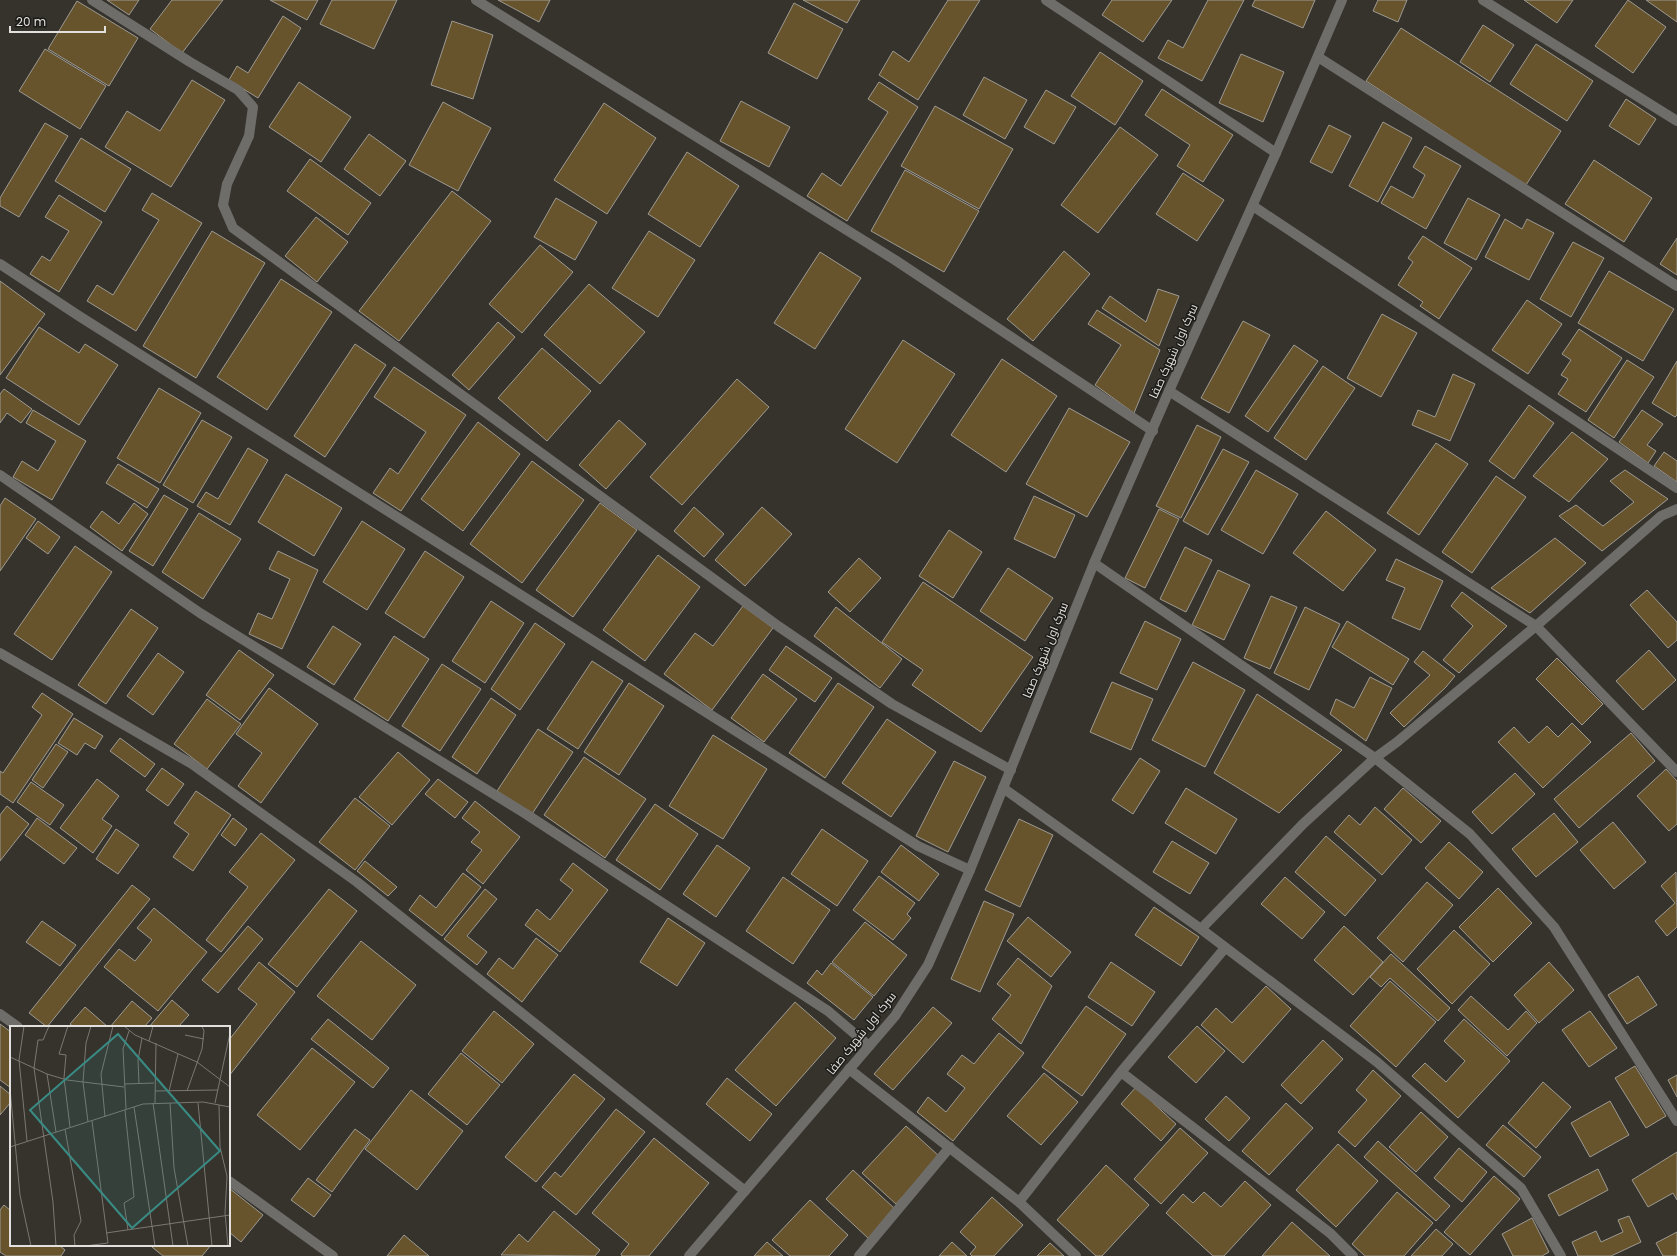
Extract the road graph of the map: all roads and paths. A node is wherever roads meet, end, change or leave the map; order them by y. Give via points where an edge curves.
1 (92, 0) edge
2 (476, 0) edge
3 (1046, 0) edge
4 (1342, 0) edge
5 (1483, 0) edge
6 (1318, 57) junction
7 (1677, 121) edge
8 (1276, 154) junction
9 (1253, 206) junction
10 (0, 264) edge
11 (1677, 286) edge
12 (1169, 391) junction
13 (1153, 431) junction
14 (0, 475) edge
15 (1677, 488) edge
16 (1677, 510) edge
17 (1094, 563) junction
18 (1536, 626) junction
19 (0, 653) edge
20 (1375, 758) junction
21 (1011, 770) junction
22 (1677, 772) edge
23 (1003, 788) junction
24 (970, 870) junction
25 (1202, 929) junction
26 (1225, 948) junction
27 (0, 1014) edge
28 (17, 1026) edge
29 (869, 1046) junction
30 (850, 1069) junction
31 (1121, 1072) junction
32 (1677, 1121) edge
33 (950, 1147) junction
34 (230, 1182) edge
35 (744, 1191) junction
36 (1019, 1202) junction
37 (333, 1256) edge
38 (689, 1256) edge
39 (860, 1256) edge
40 (1076, 1256) edge
41 (1353, 1256) edge
42 (1561, 1256) edge

1 - 21 street via 238,90 253,107 249,136 227,184 223,205 233,228 785,630 892,704
2 - 13 street via 895,260
3 - 8 street
4 - 6 street, سرک اول شهرک صفا
5 - 7 street
6 - 8 street, سرک اول شهرک صفا
6 - 11 street
8 - 9 street, سرک اول شهرک صفا
9 - 12 street, سرک اول شهرک صفا
9 - 15 street
10 - 24 street via 918,846
12 - 13 street, سرک اول شهرک صفا
12 - 18 street
13 - 17 street, سرک اول شهرک صفا
14 - 29 street via 200,613 526,814 821,1007
16 - 18 street via 1661,516
17 - 20 street
17 - 21 street, سرک اول شهرک صفا
18 - 20 street
18 - 22 street
19 - 35 street via 192,764 357,882
20 - 25 street via 1303,824
20 - 32 street via 1470,834 1554,927
21 - 23 street, سرک اول شهرک صفا
23 - 24 street, سرک اول شهرک صفا
23 - 25 street
24 - 29 street, سرک اول شهرک صفا via 928,965 894,1016
25 - 26 street
26 - 31 street
26 - 42 street via 1377,1062 1521,1188
27 - 28 street
29 - 30 street, سرک اول شهرک صفا
30 - 33 street
30 - 35 street, سرک اول شهرک صفا
31 - 36 street
31 - 41 street via 1330,1233
33 - 36 street
33 - 39 street
34 - 37 street
35 - 38 street, سرک اول شهرک صفا
36 - 40 street

